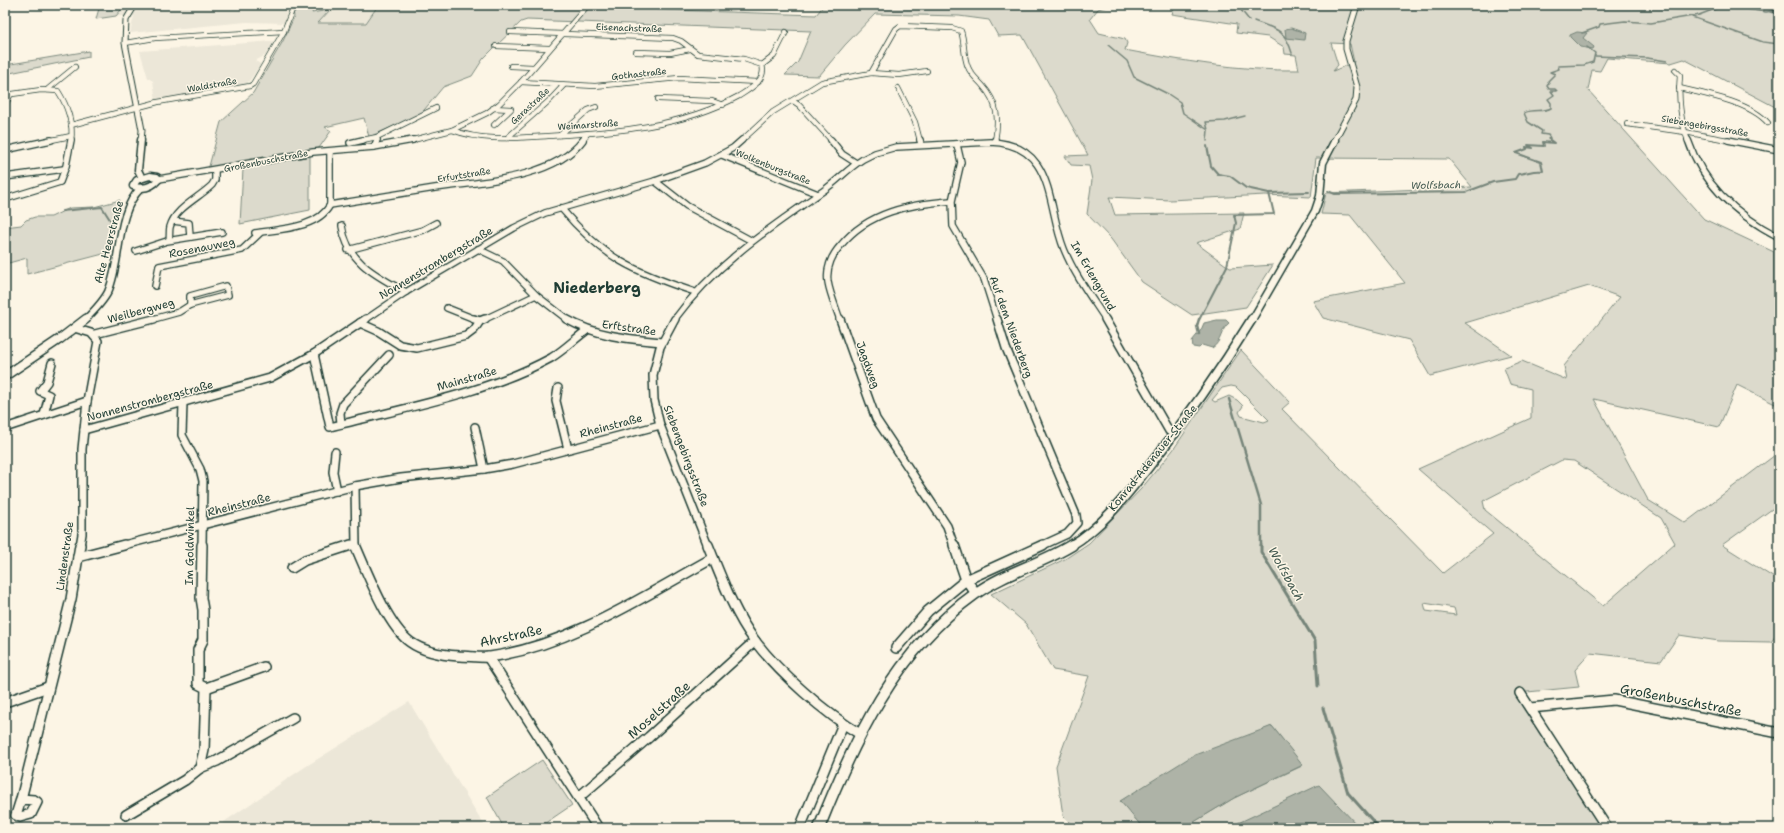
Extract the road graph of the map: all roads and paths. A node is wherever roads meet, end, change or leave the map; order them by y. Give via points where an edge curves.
1 (135, 5) edge
2 (294, 5) edge
3 (588, 5) edge
4 (1357, 5) edge
5 (284, 31) junction
6 (510, 32) dead end
7 (786, 32) dead end
8 (533, 34) junction
9 (562, 34) junction
10 (529, 38) dead end
11 (525, 42) dead end
12 (125, 43) junction
13 (496, 46) dead end
14 (521, 47) junction
15 (549, 48) junction
16 (690, 49) junction
17 (636, 52) dead end
18 (762, 65) junction
19 (511, 66) dead end
20 (75, 67) dead end
21 (533, 67) junction
22 (1675, 70) dead end
23 (928, 71) dead end
24 (871, 73) junction
25 (521, 82) junction
26 (758, 82) junction
27 (564, 85) junction
28 (898, 88) dead end
29 (1679, 88) junction
30 (48, 89) junction
31 (11, 94) junction
32 (5, 95) edge
33 (658, 98) dead end
34 (793, 101) junction
35 (5, 105) edge
36 (723, 105) junction
37 (137, 107) junction
38 (596, 107) dead end
39 (436, 108) dead end
40 (494, 108) junction
41 (1768, 123) dead end
42 (1627, 124) dead end
43 (71, 125) junction
44 (494, 125) dead end
45 (452, 130) junction
46 (1685, 132) junction
47 (587, 134) junction
48 (560, 135) junction
49 (71, 136) junction
50 (376, 137) junction
51 (507, 138) junction
52 (995, 142) junction
53 (350, 144) dead end
54 (921, 144) junction
55 (957, 145) junction
56 (374, 147) junction
57 (5, 150) edge
58 (1779, 150) edge
59 (330, 151) junction
60 (722, 155) junction
61 (856, 163) junction
62 (64, 169) junction
63 (215, 170) junction
64 (5, 177) edge
65 (142, 178) junction
66 (159, 179) junction
67 (655, 181) junction
68 (141, 188) junction
69 (818, 194) junction
70 (5, 199) edge
71 (951, 201) junction
72 (330, 205) junction
73 (561, 208) junction
74 (173, 221) junction
75 (436, 223) dead end
76 (342, 226) dead end
77 (222, 232) dead end
78 (190, 237) junction
79 (1779, 237) edge
80 (169, 240) junction
81 (752, 241) junction
82 (478, 249) junction
83 (348, 250) junction
84 (136, 251) dead end
85 (155, 286) dead end
86 (406, 292) junction
87 (695, 292) junction
88 (536, 295) junction
89 (190, 305) junction
90 (447, 308) dead end
91 (480, 321) junction
92 (360, 323) junction
93 (74, 328) junction
94 (587, 330) junction
95 (95, 334) junction
96 (662, 342) junction
97 (314, 354) junction
98 (390, 355) dead end
99 (52, 363) dead end
100 (5, 376) edge
101 (558, 388) dead end
102 (87, 401) junction
103 (183, 403) junction
104 (44, 415) junction
105 (341, 424) junction
106 (660, 425) junction
107 (475, 427) dead end
108 (5, 428) edge
109 (84, 430) junction
110 (1175, 434) junction
111 (568, 449) junction
112 (335, 452) dead end
113 (484, 470) junction
114 (355, 486) junction
115 (336, 491) junction
116 (201, 526) junction
117 (355, 544) junction
118 (78, 557) junction
119 (713, 558) junction
120 (292, 568) dead end
121 (966, 580) junction
122 (976, 594) junction
123 (755, 641) junction
124 (896, 648) dead end
125 (488, 657) junction
126 (264, 667) dead end
127 (48, 688) junction
128 (206, 688) junction
129 (1520, 693) dead end
130 (5, 702) edge
131 (1530, 708) junction
132 (293, 718) dead end
133 (843, 724) junction
134 (1779, 733) edge
135 (860, 734) junction
136 (200, 768) junction
137 (579, 797) junction
138 (21, 799) dead end
139 (126, 815) dead end
140 (598, 828) edge
141 (800, 828) edge
142 (819, 828) edge
143 (1607, 828) edge

1 - 12 street via 126,20
2 - 5 street, Waldstraße
3 - 9 street, Großenbuschstraße
4 - 110 street, Konrad-Adenauer-Straße via 1346,41 1357,86 1356,100 1323,162 1320,196 1315,211 1245,332
5 - 12 street via 155,38
5 - 37 street, Waldstraße via 250,86
6 - 8 street
7 - 18 street via 778,51 770,61
8 - 9 street
8 - 10 street
9 - 15 street, Großenbuschstraße
9 - 16 street, Eisenachstraße via 673,38 687,44
11 - 14 street
12 - 37 street
13 - 14 street
14 - 15 street
15 - 21 street, Großenbuschstraße
16 - 17 street via 670,53
16 - 18 street, Eisenachstraße via 703,55 744,59
18 - 26 street, Weimarstraße via 764,71
19 - 21 street
20 - 30 street
21 - 25 street, Großenbuschstraße
22 - 29 street via 1680,75
23 - 24 street, Nonnenstrombergstraße via 916,74
24 - 34 street, Nonnenstrombergstraße via 822,82
24 - 52 street via 900,26 952,28 961,31 965,40 968,67 995,104
25 - 27 street, Gothastraße
25 - 40 street, Großenbuschstraße
26 - 27 street, Gothastraße via 679,78 603,85
26 - 36 street, Weimarstraße via 750,90
27 - 51 street, Gerastraße
28 - 54 street via 915,119
29 - 41 street via 1728,100 1763,117
29 - 46 street
30 - 31 street
30 - 43 street via 60,93
31 - 32 street
31 - 35 street
33 - 36 street via 715,102
34 - 60 street, Nonnenstrombergstraße via 766,117 743,140
34 - 61 street via 800,105 839,151
36 - 47 street, Weimarstraße via 664,124
37 - 43 street, Waldstraße
37 - 65 street via 142,130 138,170
38 - 48 street via 588,110
39 - 50 street
40 - 44 street via 511,109
40 - 45 street, Großenbuschstraße
42 - 46 street, Siebengebirgsstraße
43 - 49 street
45 - 51 street, Weimarstraße via 474,137
45 - 56 street, Großenbuschstraße via 402,143
46 - 58 street, Siebengebirgsstraße
46 - 79 street via 1699,166 1717,191 1739,214
47 - 48 street, Weimarstraße
47 - 72 street, Erfurtstraße via 572,153 552,164 515,176
48 - 51 street, Weimarstraße
49 - 57 street
49 - 62 street
50 - 53 street
50 - 56 street
52 - 55 street, Siebengebirgsstraße
52 - 110 street, Im Erlengrund via 1020,148 1038,164 1045,175 1060,241 1072,265 1118,339 1169,431
54 - 55 street, Siebengebirgsstraße
54 - 61 street, Siebengebirgsstraße via 884,149
55 - 71 street, Auf dem Niederberg via 962,162
56 - 59 street, Großenbuschstraße
59 - 63 street, Großenbuschstraße
59 - 72 street
60 - 67 street, Nonnenstrombergstraße via 687,171
60 - 69 street, Wolkenburgstraße
61 - 69 street, Siebengebirgsstraße
62 - 64 street
62 - 70 street via 62,179 53,185
63 - 66 street, Großenbuschstraße
63 - 74 street via 212,185
65 - 66 street via 154,176
65 - 68 street via 133,184 134,187
66 - 68 street via 154,184
67 - 73 street, Nonnenstrombergstraße
67 - 81 street via 687,206
68 - 93 street, Alte Heerstraße via 132,197 129,206 112,280 106,294
69 - 81 street, Siebengebirgsstraße
71 - 121 street, Auf dem Niederberg via 953,226 984,279 1006,348 1076,515 1077,523 1067,534
71 - 121 street, Jagdweg via 923,203 898,209 875,217 858,227 846,237 834,253 828,281 876,419 947,526
72 - 85 street, Rosenauweg via 323,215 311,222 258,233 242,250 159,266
73 - 82 street, Nonnenstrombergstraße via 525,222
73 - 87 street via 579,230 609,256 637,271
74 - 78 street via 189,223
74 - 80 street
75 - 83 street via 423,230
76 - 83 street via 342,237
77 - 78 street
78 - 80 street
80 - 84 street
81 - 87 street, Siebengebirgsstraße
82 - 86 street, Nonnenstrombergstraße
82 - 88 street, Erftstraße via 506,263
83 - 86 street via 364,266
86 - 92 street, Nonnenstrombergstraße
87 - 96 street, Siebengebirgsstraße via 675,318
88 - 91 street
88 - 94 street, Erftstraße via 570,322
89 - 89 street, Weilbergweg via 228,294 226,286 190,296
89 - 95 street, Weilbergweg via 179,312
90 - 91 street
91 - 92 street via 466,336 417,348 400,345
92 - 97 street, Nonnenstrombergstraße
93 - 95 street
93 - 100 street, Alte Heerstraße
94 - 96 street, Erftstraße via 628,340
94 - 105 street, Mainstraße via 552,357 508,379
95 - 102 street, Lindenstraße via 98,341
96 - 106 street, Siebengebirgsstraße via 653,376 654,405
97 - 103 street, Nonnenstrombergstraße via 270,378
97 - 105 street via 330,427
98 - 105 street via 343,404 340,413
99 - 104 street via 47,382 40,391 49,395
101 - 111 street, Rheinstraße via 556,401
102 - 104 street
102 - 109 street, Lindenstraße
103 - 109 street, Nonnenstrombergstraße
103 - 116 street, Im Goldwinkel via 182,435 200,469 203,481
104 - 108 street
106 - 111 street, Rheinstraße
106 - 119 street, Siebengebirgsstraße
107 - 113 street
109 - 118 street, Lindenstraße via 82,534
110 - 122 street, Konrad-Adenauer-Straße via 1134,485 1089,533 1073,544
111 - 113 street, Rheinstraße
112 - 115 street via 333,472
113 - 114 street, Rheinstraße via 401,478
114 - 115 street, Rheinstraße
114 - 117 street, Ahrstraße
115 - 116 street, Rheinstraße
116 - 118 street, Rheinstraße
116 - 128 street, Im Goldwinkel via 203,640 198,650 198,684
117 - 120 street via 304,560
117 - 125 street, Ahrstraße via 377,596 400,632 410,642 425,650 448,655
118 - 127 street, Lindenstraße
119 - 123 street, Siebengebirgsstraße via 738,614
119 - 125 street, Ahrstraße via 609,616 561,638 523,650
121 - 122 street, Jagdweg
121 - 124 street via 928,611
122 - 135 street, Konrad-Adenauer-Straße via 942,621 920,644 898,671
123 - 133 street, Siebengebirgsstraße via 788,677
123 - 137 street, Moselstraße
125 - 137 street
126 - 128 street
127 - 130 street
127 - 138 street, Lindenstraße
128 - 136 street, Im Goldwinkel via 204,750
129 - 131 street
131 - 134 street, Großenbuschstraße via 1614,700
131 - 143 street
132 - 136 street
133 - 135 street, Siebengebirgsstraße
133 - 141 street
135 - 142 street, Konrad-Adenauer-Straße
136 - 139 street
137 - 140 street

